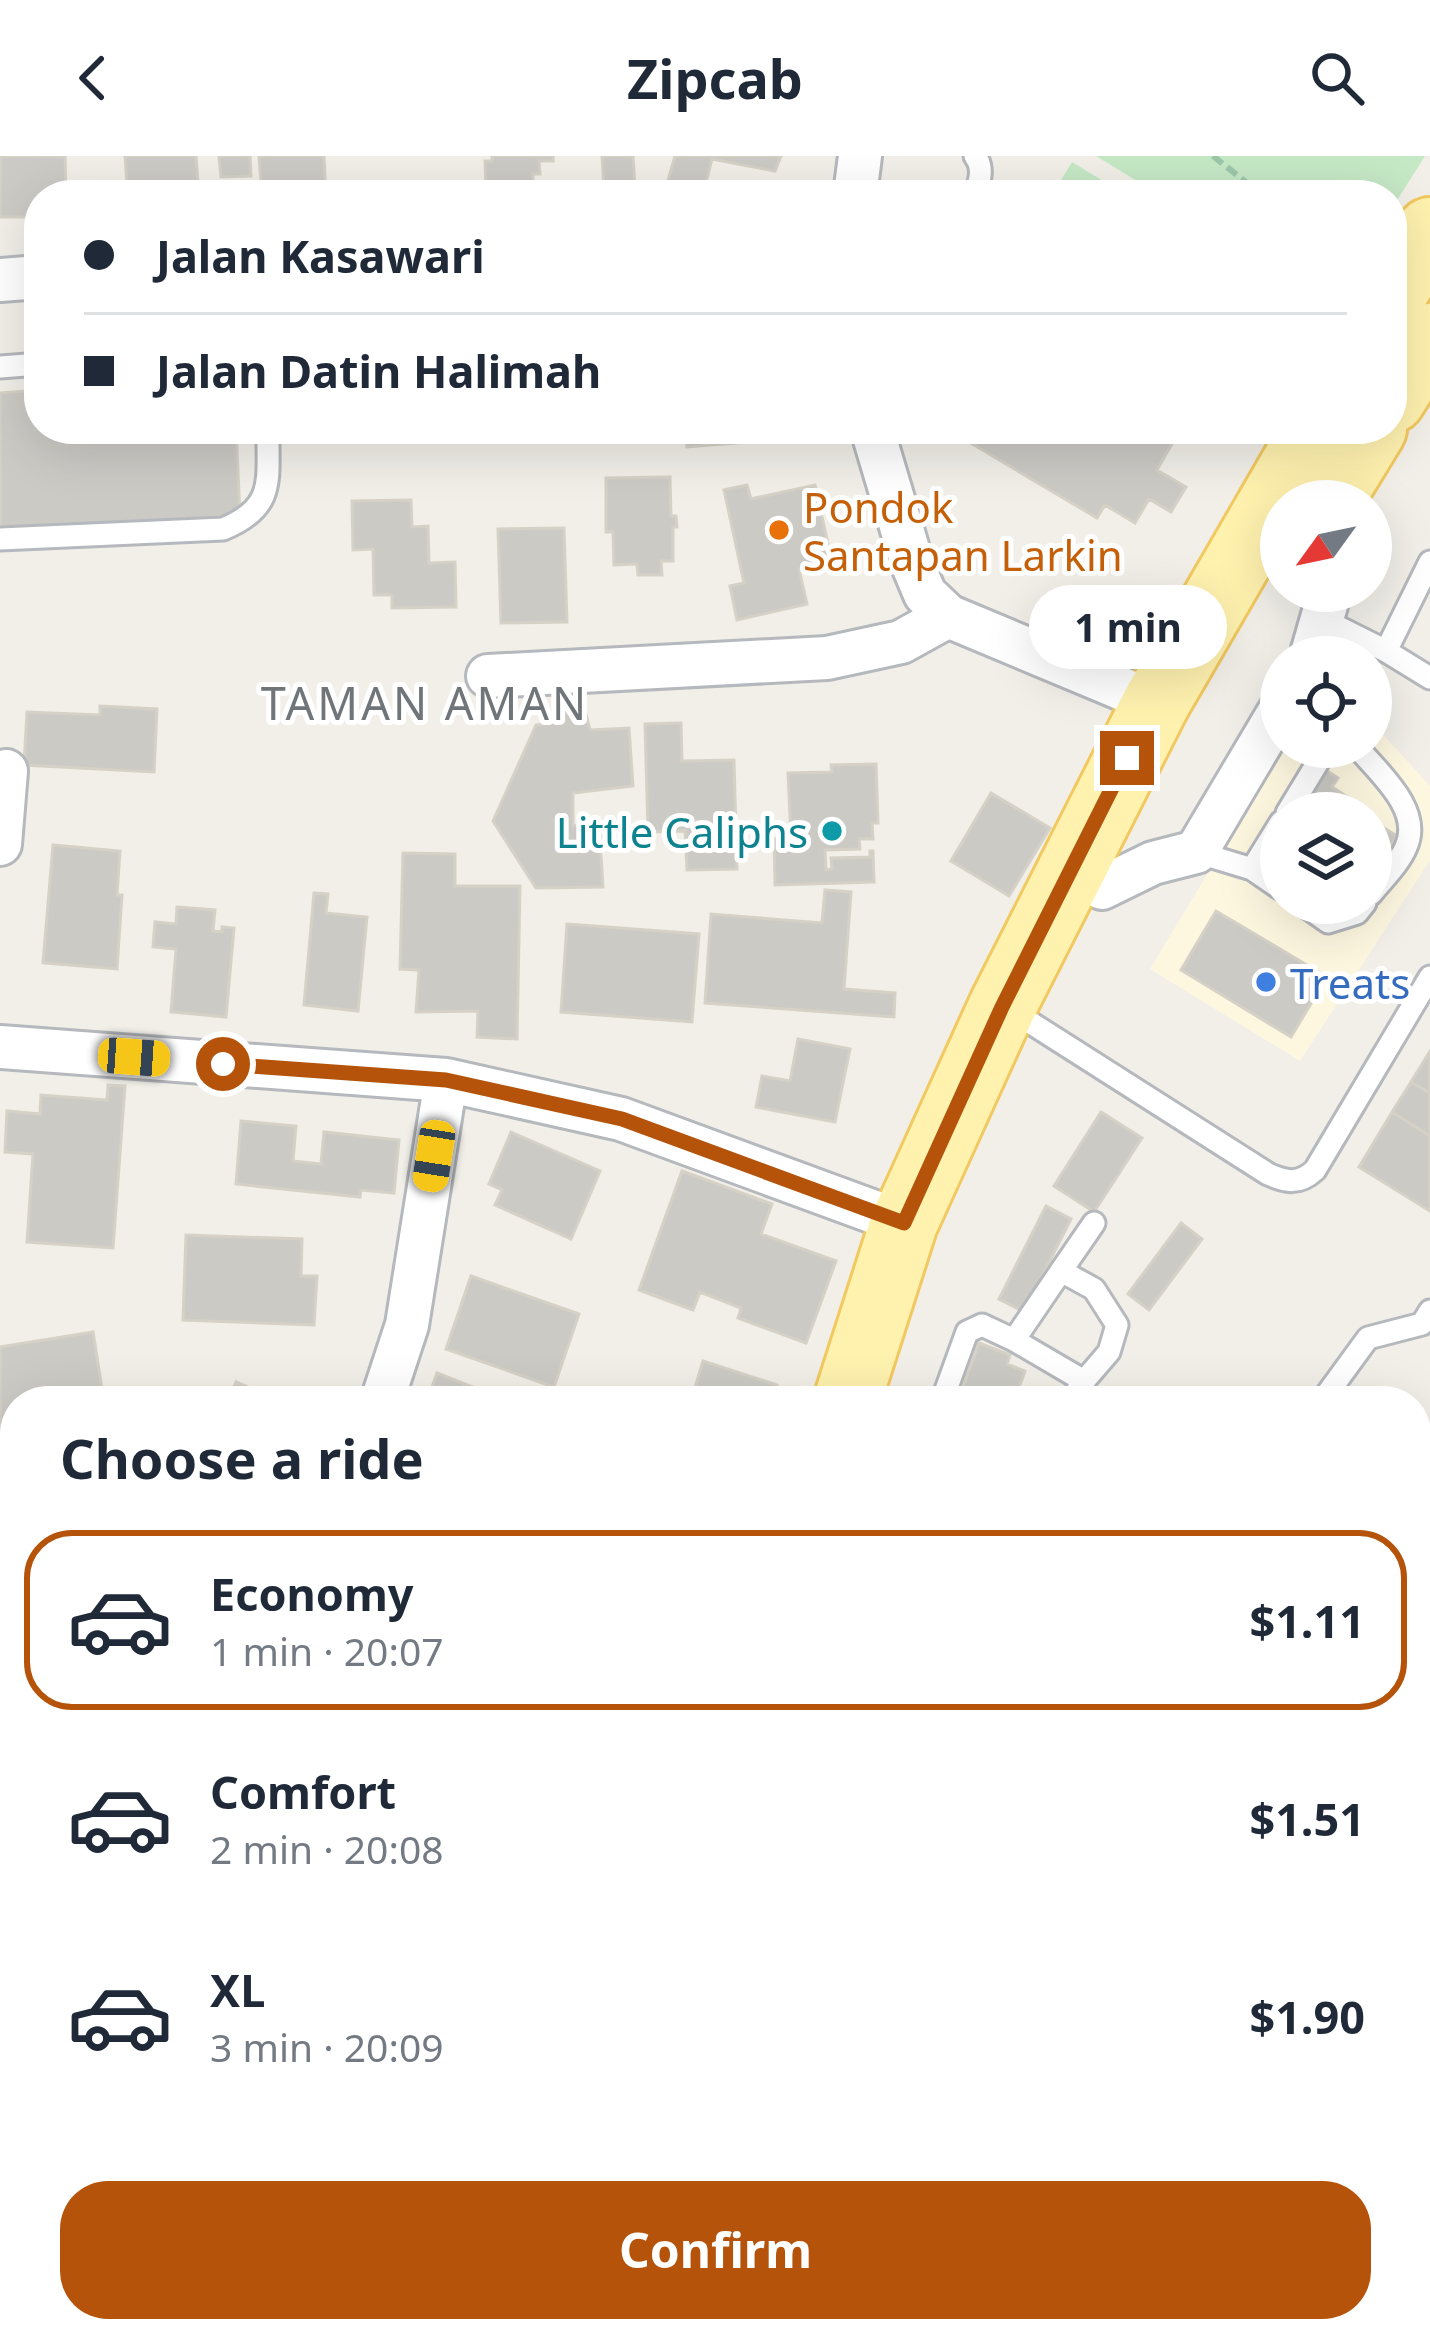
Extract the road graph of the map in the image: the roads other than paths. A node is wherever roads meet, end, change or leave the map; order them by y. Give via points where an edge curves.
1 (1430, 231) edge
2 (1407, 270) edge
3 (1430, 337) edge
4 (1407, 367) edge
5 (268, 444) edge
6 (876, 444) edge
7 (1347, 444) edge
8 (1354, 444) edge
9 (1361, 444) edge
10 (1338, 480) edge
11 (1356, 480) edge
12 (0, 539) edge
13 (1430, 562) edge
14 (1311, 612) edge
15 (948, 616) junction
16 (1357, 636) edge
17 (1392, 637) edge
18 (1392, 655) edge
19 (488, 676) dead end
20 (1430, 678) edge
21 (1156, 703) junction
22 (1260, 744) edge
23 (1375, 768) edge
24 (6, 771) dead end
25 (0, 844) edge
26 (1196, 852) junction
27 (1260, 856) edge
28 (1392, 865) edge
29 (1252, 869) junction
30 (1260, 875) edge
31 (1102, 888) junction
32 (1430, 976) edge
33 (1031, 1023) junction
34 (0, 1047) edge
35 (446, 1080) junction
36 (904, 1223) junction
37 (1094, 1223) dead end
38 (1061, 1271) junction
39 (1430, 1311) edge
40 (1014, 1340) junction
41 (1084, 1381) junction
42 (387, 1386) edge
43 (852, 1386) edge
44 (878, 1386) edge
45 (947, 1386) edge
46 (1080, 1386) edge
47 (1333, 1386) edge

1 - 2 main road
3 - 4 main road
5 - 12 lane via 267,493 247,519 223,529
6 - 15 street via 912,563 925,594
7 - 21 main road
8 - 10 main road
9 - 11 street
13 - 17 lane
14 - 16 lane
14 - 31 main road via 1193,725
15 - 19 street via 901,642 827,658
15 - 21 street
18 - 20 lane
21 - 36 main road via 1002,1007
22 - 26 street
23 - 28 lane via 1410,824
24 - 25 street
26 - 29 lane
26 - 31 street
27 - 29 lane
29 - 30 lane
31 - 33 main road
32 - 33 lane via 1315,1170 1294,1182 1268,1174
33 - 44 main road via 932,1234
34 - 35 street
35 - 36 street via 622,1119
35 - 42 street via 407,1325
36 - 43 main road
37 - 38 lane
38 - 40 lane
38 - 41 lane via 1094,1289 1117,1325 1109,1352
39 - 47 lane via 1421,1324 1368,1338
40 - 41 lane
40 - 45 lane via 982,1325 967,1332
41 - 46 lane

